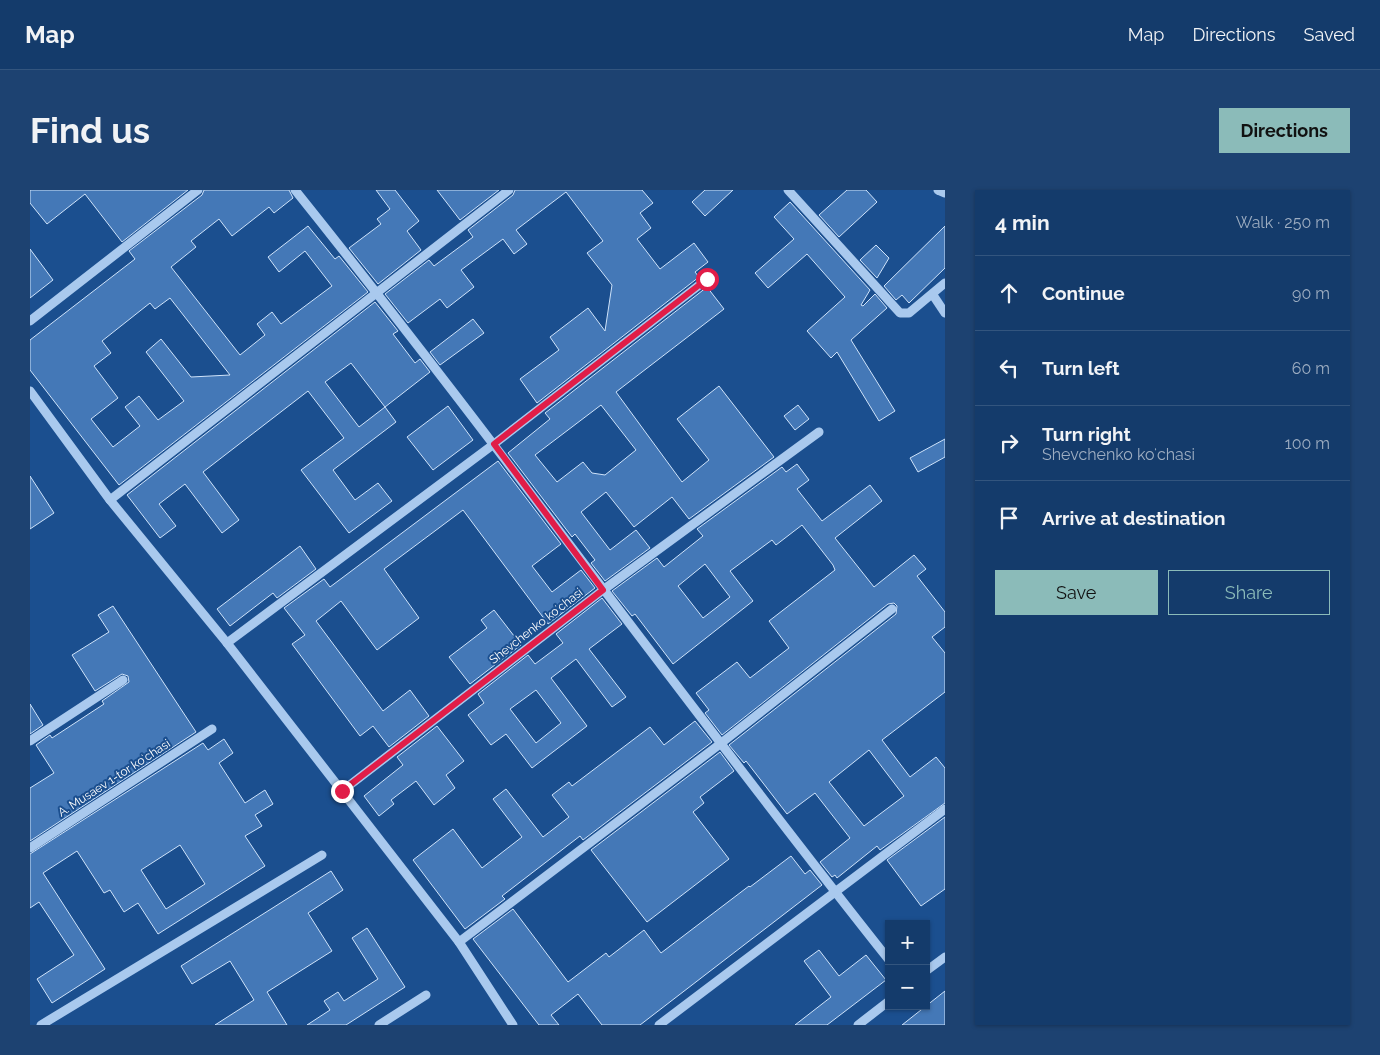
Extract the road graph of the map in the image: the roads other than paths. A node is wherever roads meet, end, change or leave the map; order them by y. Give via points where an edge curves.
1 (198, 190) edge
2 (295, 190) edge
3 (509, 190) edge
4 (788, 190) edge
5 (938, 190) edge
6 (945, 193) edge
7 (707, 279) dead end
8 (945, 283) edge
9 (376, 291) junction
10 (933, 295) junction
11 (945, 313) edge
12 (30, 321) edge
13 (30, 391) edge
14 (819, 432) dead end
15 (494, 444) junction
16 (110, 500) junction
17 (603, 590) junction
18 (892, 609) dead end
19 (227, 643) junction
20 (124, 680) dead end
21 (212, 729) dead end
22 (30, 741) edge
23 (720, 744) junction
24 (342, 791) junction
25 (945, 809) edge
26 (30, 848) edge
27 (322, 855) dead end
28 (835, 892) junction
29 (459, 942) junction
30 (885, 955) edge
31 (945, 957) edge
32 (930, 968) edge
33 (426, 995) dead end
34 (885, 1004) edge
35 (41, 1025) edge
36 (379, 1025) edge
37 (513, 1025) edge
38 (659, 1025) edge
39 (858, 1025) edge

1 - 12 street
2 - 9 street
3 - 9 street
4 - 10 street via 900,314 909,313
5 - 6 street
7 - 15 street
8 - 10 street
9 - 15 street
9 - 16 street
10 - 11 street
13 - 16 street
14 - 17 street, Shevchenko koʻchasi
15 - 17 street
15 - 19 street
16 - 19 street
17 - 23 street
17 - 24 street, Shevchenko koʻchasi
18 - 23 street
19 - 24 street
20 - 22 street
21 - 26 street, A. Musaev 1-tor koʻchasi
23 - 28 street
23 - 29 street
24 - 29 street
25 - 28 street
27 - 35 street
28 - 30 street
28 - 38 street
29 - 37 street
31 - 32 street
33 - 36 street
34 - 39 street

